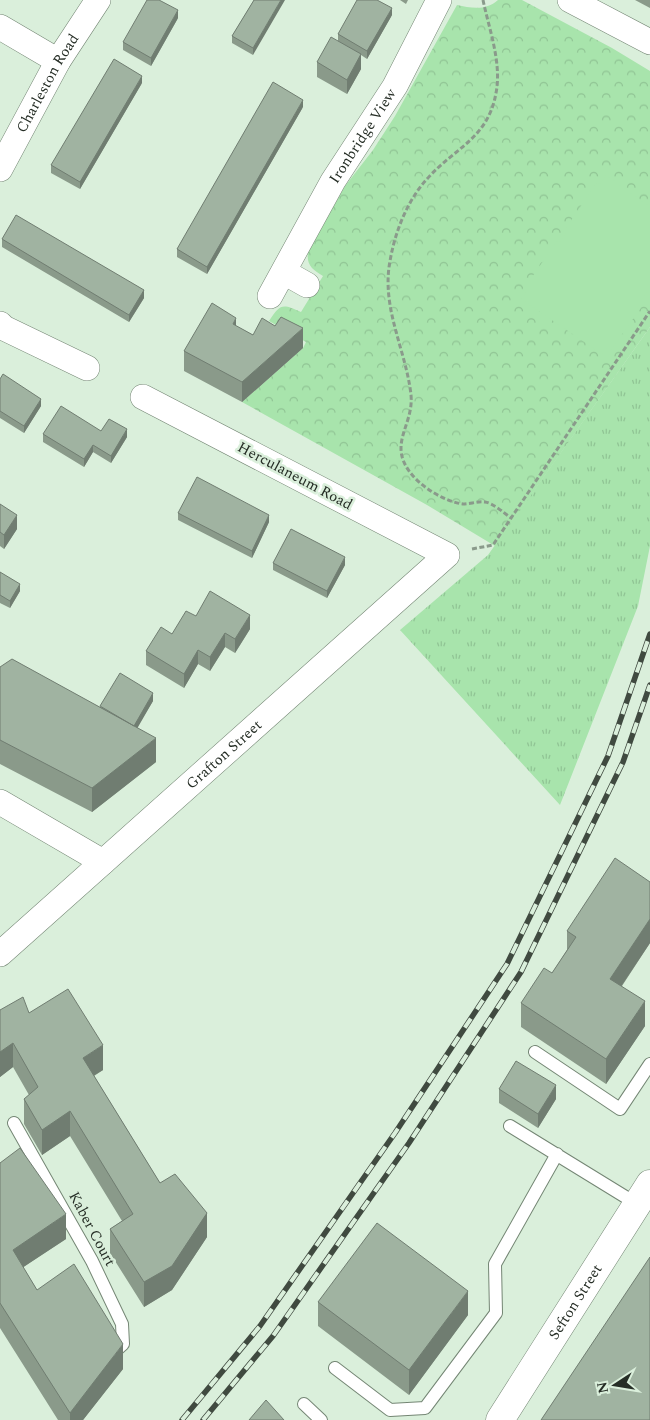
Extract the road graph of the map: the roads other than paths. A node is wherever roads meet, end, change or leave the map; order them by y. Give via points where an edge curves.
1 (98, 0) edge
2 (439, 0) edge
3 (570, 0) edge
4 (0, 27) edge
5 (650, 42) edge
6 (58, 62) junction
7 (0, 168) edge
8 (284, 272) junction
9 (307, 285) dead end
10 (270, 296) dead end
11 (1, 328) edge
12 (87, 368) dead end
13 (143, 396) dead end
14 (447, 555) joint
15 (0, 802) edge
16 (103, 862) junction
17 (0, 954) edge
18 (535, 1052) dead end
19 (650, 1064) edge
20 (14, 1122) dead end
21 (510, 1126) dead end
22 (557, 1154) junction
23 (644, 1194) edge
24 (113, 1353) edge
25 (335, 1368) dead end
26 (304, 1404) dead end
27 (390, 1410) junction
28 (321, 1420) edge
29 (381, 1420) edge
30 (500, 1420) edge

1 - 6 street, Charleston Road
2 - 8 street, Ironbridge View via 395,86 334,181
3 - 5 street
4 - 6 street
6 - 7 street, Charleston Road
8 - 9 street
8 - 10 street, Ironbridge View
11 - 12 street
13 - 14 street, Herculaneum Road
14 - 16 street, Grafton Street
15 - 16 street
16 - 17 street, Grafton Street
18 - 19 lane via 620,1109
20 - 24 lane, Kaber Court via 92,1261 122,1324 123,1344
21 - 22 lane
22 - 23 lane
22 - 27 lane via 495,1264 496,1314 424,1408
23 - 30 street, Sefton Street
25 - 27 lane
26 - 28 lane
27 - 29 lane

